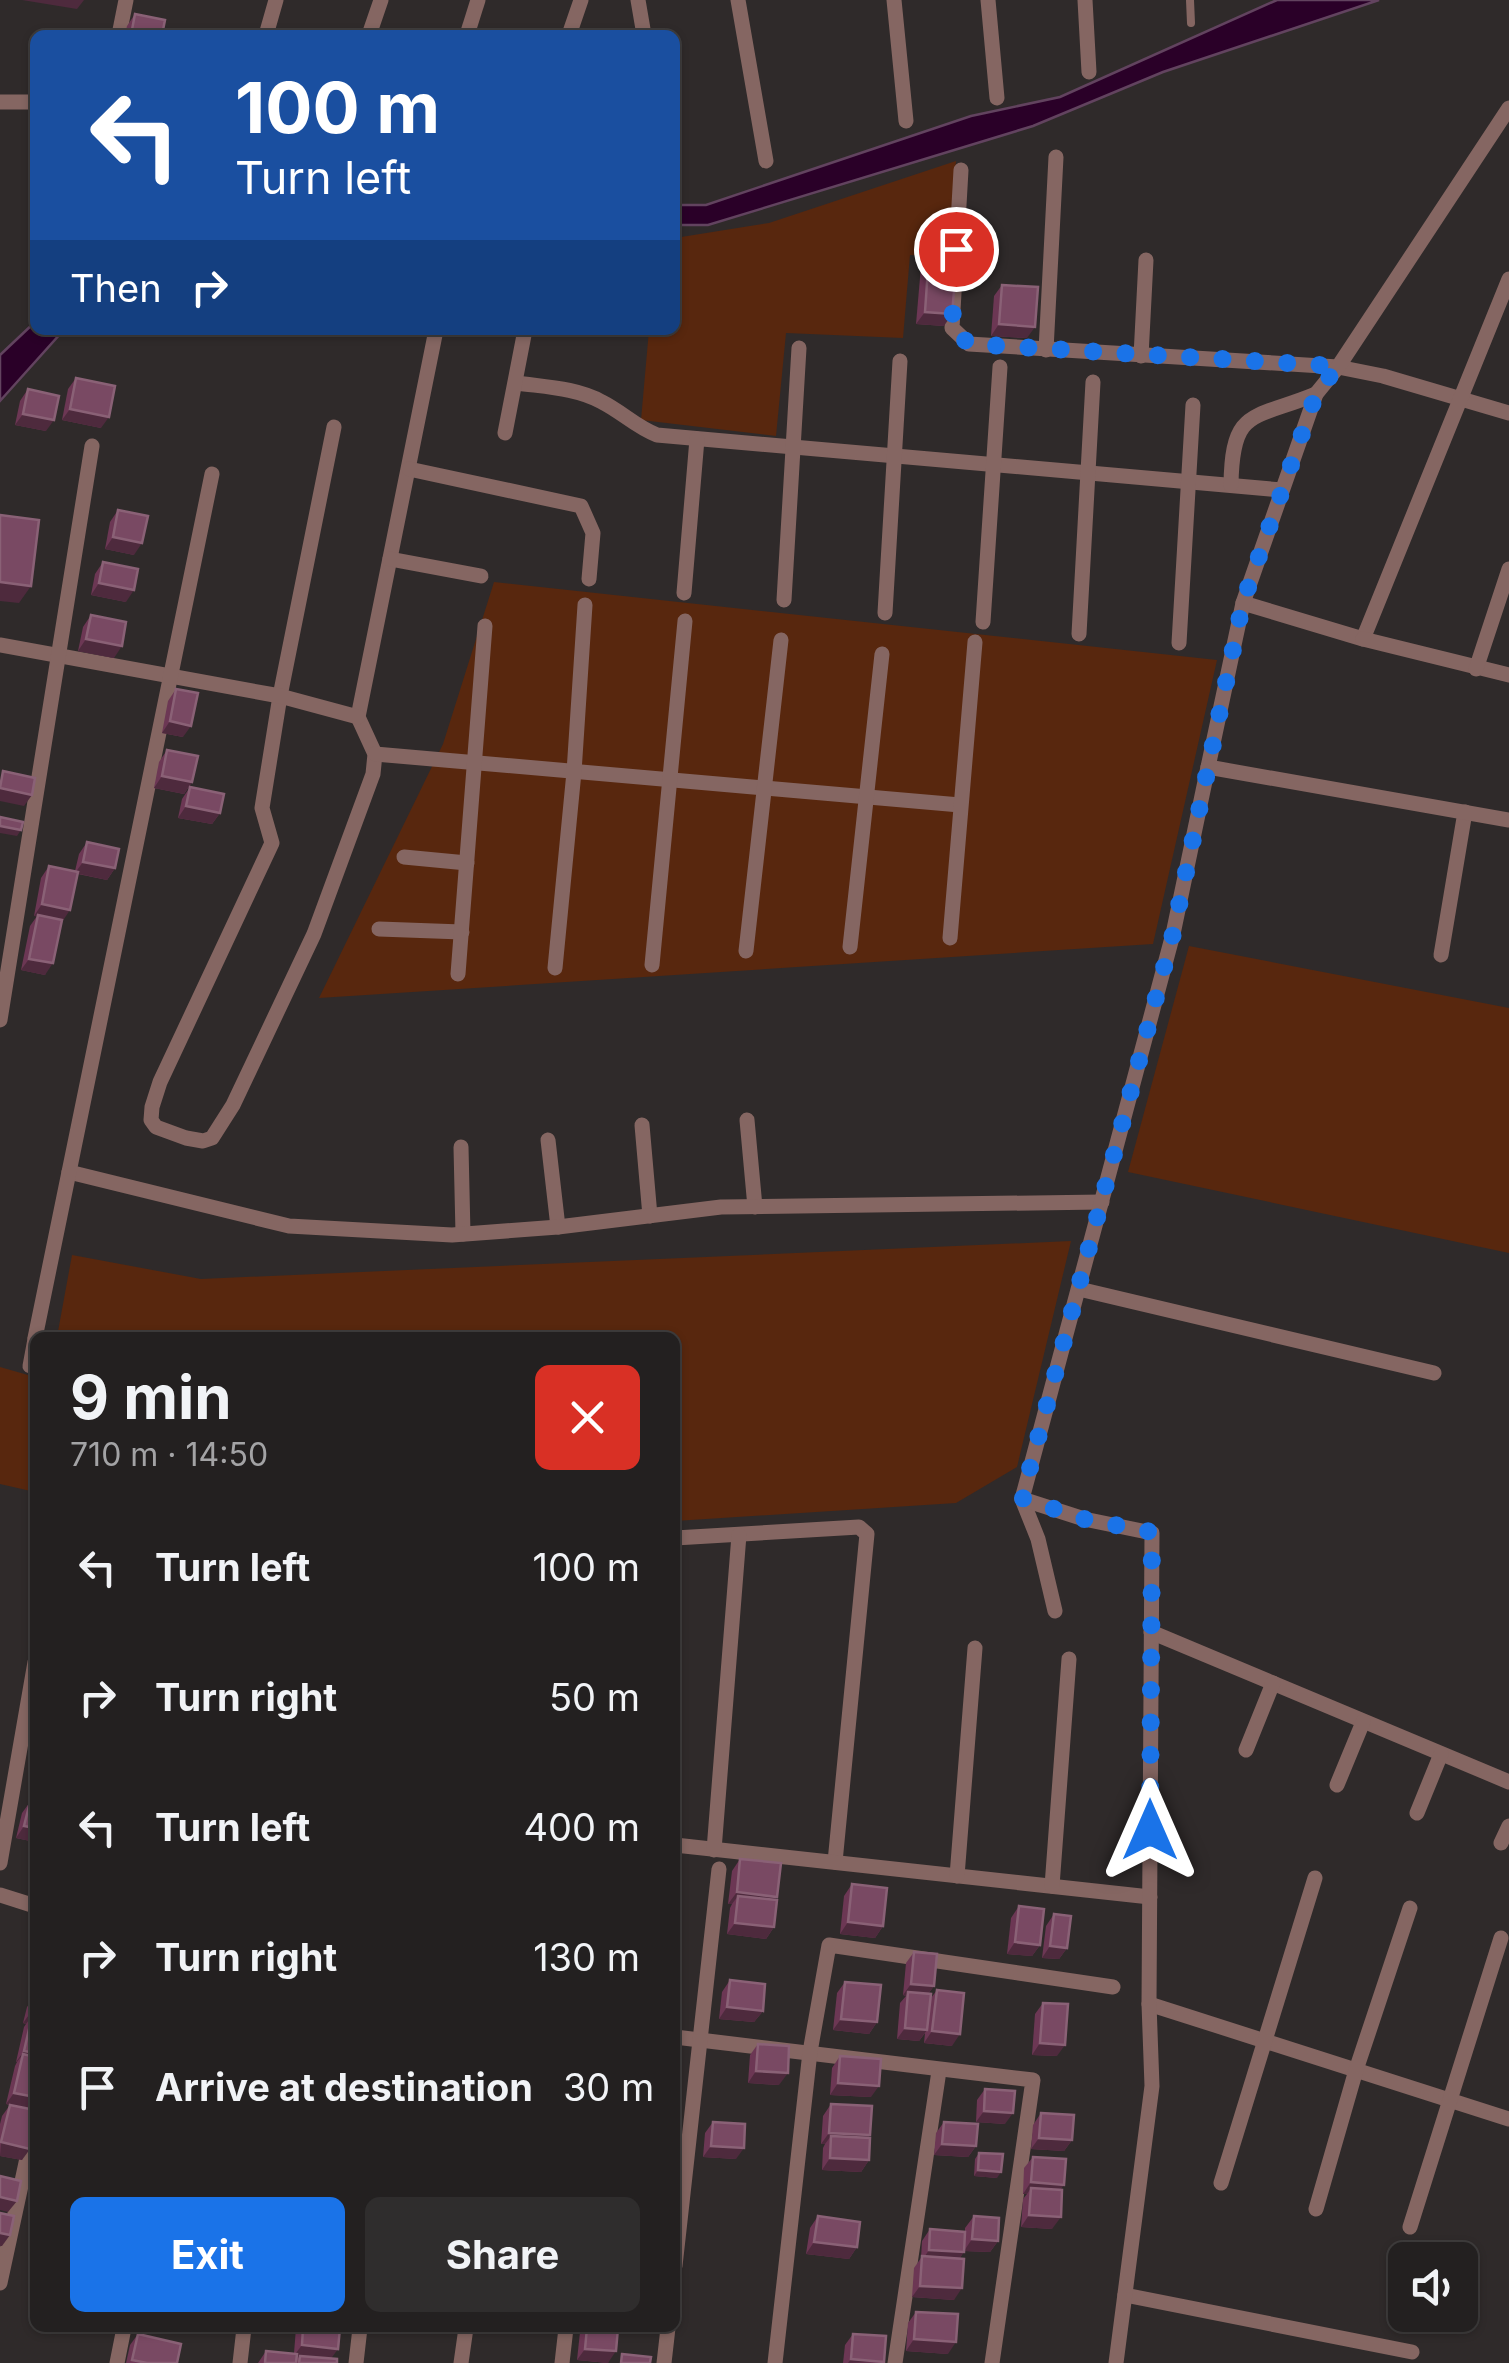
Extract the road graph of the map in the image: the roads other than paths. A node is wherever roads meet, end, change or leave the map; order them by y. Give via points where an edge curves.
1 (126, 0) edge
2 (276, 0) edge
3 (382, 0) edge
4 (478, 0) edge
5 (581, 0) edge
6 (638, 0) edge
7 (738, 0) edge
8 (894, 0) edge
9 (988, 0) edge
10 (1085, 0) edge
11 (1190, 0) edge
12 (1191, 23) dead end
13 (120, 30) edge
14 (267, 30) edge
15 (371, 30) edge
16 (469, 30) edge
17 (571, 30) edge
18 (643, 30) edge
19 (1089, 72) dead end
20 (997, 98) dead end
21 (0, 102) edge
22 (30, 102) edge
23 (1509, 108) edge
24 (906, 121) dead end
25 (1056, 157) dead end
26 (766, 161) dead end
27 (961, 170) dead end
28 (1146, 260) dead end
29 (1509, 279) edge
30 (435, 335) edge
31 (524, 335) edge
32 (798, 348) dead end
33 (1046, 350) junction
34 (1141, 356) junction
35 (900, 361) dead end
36 (1000, 366) dead end
37 (1338, 366) junction
38 (1093, 382) dead end
39 (517, 383) junction
40 (1316, 394) junction
41 (1458, 398) junction
42 (1193, 405) dead end
43 (1509, 413) edge
44 (334, 427) dead end
45 (505, 433) dead end
46 (697, 438) junction
47 (92, 446) dead end
48 (793, 447) junction
49 (894, 456) junction
50 (994, 464) junction
51 (409, 469) junction
52 (1088, 473) junction
53 (212, 474) dead end
54 (1188, 482) junction
55 (1231, 485) junction
56 (1282, 490) junction
57 (390, 560) junction
58 (1509, 568) edge
59 (481, 576) dead end
60 (589, 579) dead end
61 (684, 593) dead end
62 (784, 600) dead end
63 (1243, 602) junction
64 (585, 605) dead end
65 (885, 613) dead end
66 (684, 621) dead end
67 (983, 622) dead end
68 (485, 626) dead end
69 (1078, 634) dead end
70 (1363, 639) junction
71 (781, 640) dead end
72 (975, 642) dead end
73 (1179, 643) dead end
74 (0, 644) edge
75 (58, 654) junction
76 (882, 654) dead end
77 (1476, 669) junction
78 (1509, 675) edge
79 (170, 676) junction
80 (280, 696) junction
81 (358, 717) junction
82 (376, 754) junction
83 (474, 764) junction
84 (1208, 767) junction
85 (574, 772) junction
86 (668, 780) junction
87 (765, 786) junction
88 (866, 798) junction
89 (960, 805) junction
90 (1465, 812) junction
91 (1509, 820) edge
92 (404, 857) dead end
93 (466, 863) junction
94 (379, 928) dead end
95 (462, 932) junction
96 (950, 938) dead end
97 (850, 947) dead end
98 (746, 951) dead end
99 (1441, 955) dead end
100 (652, 965) dead end
101 (554, 968) dead end
102 (458, 974) dead end
103 (0, 1020) edge
104 (747, 1120) dead end
105 (642, 1125) dead end
106 (548, 1140) dead end
107 (461, 1147) dead end
108 (68, 1172) junction
109 (1102, 1202) junction
110 (756, 1207) junction
111 (650, 1216) junction
112 (558, 1228) junction
113 (464, 1234) junction
114 (1078, 1289) junction
115 (36, 1332) edge
116 (1434, 1373) dead end
117 (1022, 1498) junction
118 (739, 1534) junction
119 (680, 1538) edge
120 (1055, 1611) dead end
121 (1151, 1632) junction
122 (975, 1648) dead end
123 (1070, 1659) dead end
124 (1273, 1684) junction
125 (30, 1691) edge
126 (1363, 1722) junction
127 (1246, 1750) dead end
128 (1440, 1754) junction
129 (1509, 1782) edge
130 (1337, 1785) dead end
131 (1416, 1812) dead end
132 (1509, 1826) edge
133 (1502, 1842) dead end
134 (680, 1846) edge
135 (714, 1850) junction
136 (835, 1862) junction
137 (0, 1863) edge
138 (720, 1870) dead end
139 (957, 1876) junction
140 (1315, 1878) dead end
141 (1052, 1886) junction
142 (0, 1895) edge
143 (1150, 1897) junction
144 (30, 1904) edge
145 (1410, 1908) dead end
146 (1501, 1938) dead end
147 (1113, 1987) dead end
148 (1149, 2004) junction
149 (680, 2038) edge
150 (701, 2040) junction
151 (1262, 2040) junction
152 (810, 2052) junction
153 (1356, 2070) junction
154 (939, 2071) junction
155 (1450, 2100) junction
156 (1509, 2119) edge
157 (30, 2144) edge
158 (1221, 2183) dead end
159 (1316, 2209) dead end
160 (680, 2223) edge
161 (1410, 2227) dead end
162 (0, 2282) edge
163 (1125, 2295) junction
164 (123, 2332) edge
165 (244, 2332) edge
166 (360, 2332) edge
167 (466, 2332) edge
168 (566, 2332) edge
169 (668, 2332) edge
170 (1412, 2352) dead end
171 (117, 2363) edge
172 (240, 2363) edge
173 (356, 2363) edge
174 (462, 2363) edge
175 (562, 2363) edge
176 (664, 2363) edge
177 (775, 2363) edge
178 (895, 2363) edge
179 (992, 2363) edge
180 (1116, 2363) edge

1 - 13 street
2 - 14 street
3 - 15 street
4 - 16 street
5 - 17 street
6 - 18 street
7 - 26 street
8 - 24 street
9 - 20 street
10 - 19 street
11 - 12 lane
21 - 22 street
23 - 37 street
25 - 33 street
27 - 33 street via 952,328 969,344
28 - 34 street
29 - 41 street
30 - 51 street
31 - 39 street
32 - 48 street
33 - 34 street
34 - 37 street
35 - 49 street
36 - 50 street
37 - 40 street
37 - 41 street
38 - 52 street
39 - 45 street
39 - 46 street via 601,401 657,435
40 - 55 street via 1252,417 1236,433
40 - 56 street
41 - 43 street
41 - 70 street
42 - 54 street
44 - 80 street
46 - 48 street
46 - 61 street
47 - 75 street
48 - 49 street
48 - 62 street
49 - 50 street
49 - 65 street
50 - 52 street
50 - 67 street
51 - 57 street
51 - 60 street via 581,506 594,533
52 - 54 street
52 - 69 street
53 - 79 street
54 - 55 street
54 - 73 street
55 - 56 street
56 - 63 street
57 - 59 street
57 - 81 street
58 - 77 street
63 - 70 street
63 - 84 street
64 - 85 street
66 - 86 street
68 - 83 street
70 - 77 street
71 - 87 street
72 - 89 street
74 - 75 street
75 - 79 street
75 - 103 street
76 - 88 street
77 - 78 street
79 - 80 street
79 - 108 street
80 - 81 street
80 - 82 street via 262,808 272,843 160,1082 152,1108 156,1127 204,1141 233,1105 314,934
81 - 82 street
82 - 83 street
83 - 85 street
83 - 93 street
84 - 90 street
84 - 109 street via 1173,934
85 - 86 street
85 - 101 street
86 - 87 street
86 - 100 street
87 - 88 street
87 - 98 street
88 - 89 street
88 - 97 street
89 - 96 street
90 - 91 street
90 - 99 street
92 - 93 street
93 - 95 street
94 - 95 street
95 - 102 street
104 - 110 street
105 - 111 street
106 - 112 street
107 - 113 street
108 - 113 street via 289,1226
108 - 115 street
109 - 110 street
109 - 114 street
110 - 111 street
111 - 112 street
112 - 113 street
114 - 116 street
114 - 117 street
117 - 120 street
117 - 121 street via 1152,1532
118 - 119 street
118 - 135 street
118 - 136 street via 859,1528 866,1534
121 - 124 street
121 - 143 street
122 - 139 street
123 - 141 street
124 - 126 street
124 - 127 street
125 - 137 street
126 - 128 street
126 - 130 street
128 - 129 street
128 - 131 street
132 - 133 street
134 - 135 street
135 - 136 street
136 - 139 street
138 - 150 street
139 - 141 street
140 - 151 street
141 - 143 street
142 - 144 street
143 - 148 street
145 - 153 street
146 - 155 street
147 - 152 street via 828,1945
148 - 151 street
148 - 163 street via 1152,2086
149 - 150 street
150 - 152 street
150 - 160 street
151 - 153 street
151 - 158 street
152 - 154 street
152 - 177 street
153 - 155 street
153 - 159 street
154 - 178 street
154 - 179 street via 1033,2080
155 - 156 street
155 - 161 street
157 - 162 street
163 - 170 street
163 - 180 street
164 - 171 street
165 - 172 street
166 - 173 street
167 - 174 street
168 - 175 street
169 - 176 street

